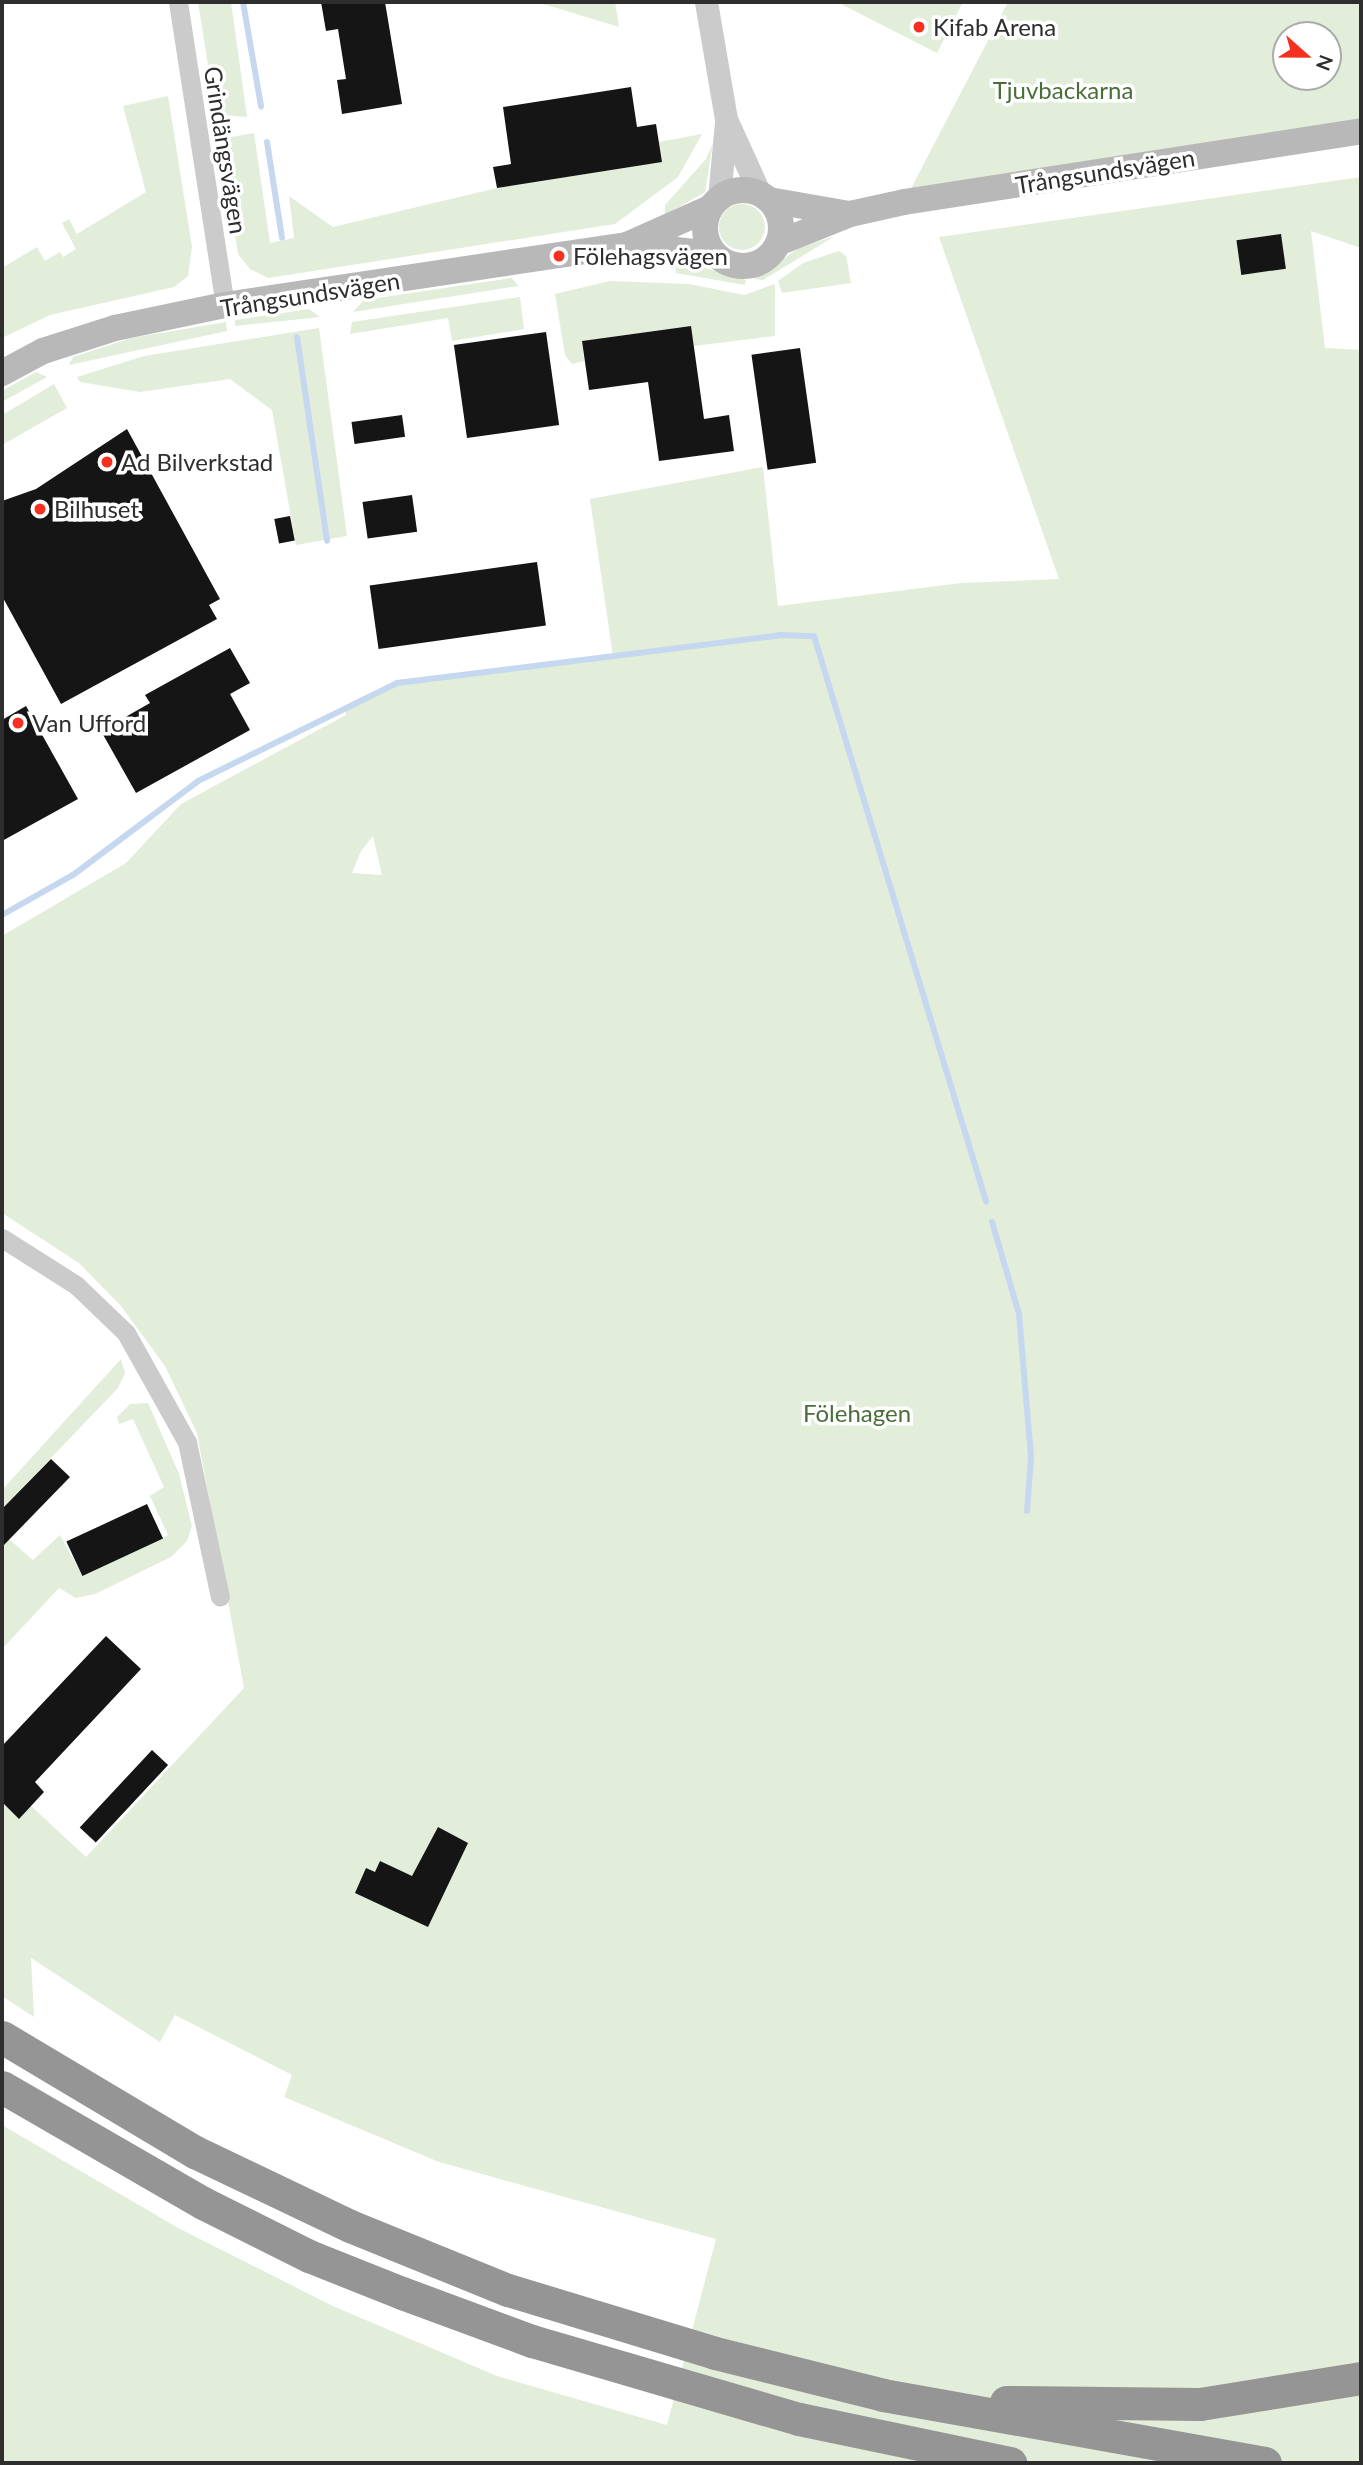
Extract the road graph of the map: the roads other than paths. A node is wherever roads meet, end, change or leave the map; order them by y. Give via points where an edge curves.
1 (178, 2) edge
2 (706, 2) edge
3 (726, 119) junction
4 (1361, 131) edge
5 (764, 197) junction
6 (715, 203) junction
7 (850, 214) junction
8 (778, 243) junction
9 (627, 245) junction
10 (714, 254) junction
11 (225, 305) junction
12 (2, 373) edge
13 (2, 1238) edge
14 (220, 1597) dead end
15 (2, 2037) edge
16 (2, 2087) edge
17 (1361, 2378) edge
18 (883, 2395) junction
19 (922, 2446) junction
20 (966, 2463) edge
21 (1010, 2463) edge
22 (1265, 2463) edge

1 - 11 street, Grindängsvägen
2 - 3 street
3 - 5 street
3 - 6 street
4 - 7 main road, Trångsundsvägen
5 - 6 main road via 740,190
5 - 7 main road, Trångsundsvägen
5 - 8 main road via 780,220
6 - 9 main road, Trångsundsvägen
6 - 10 main road via 705,230
7 - 8 main road, Trångsundsvägen
8 - 10 main road via 761,262 749,266 724,262
9 - 10 main road, Trångsundsvägen
9 - 11 main road, Trångsundsvägen
11 - 12 main road, Trångsundsvägen via 115,328 43,351
13 - 14 street via 76,1285 127,1333 187,1442
15 - 18 highway via 195,2151 427,2260 588,2316
16 - 19 highway via 203,2203 402,2293 640,2374
17 - 18 highway via 1286,2393 1157,2406
18 - 22 highway
19 - 20 highway
19 - 21 highway

